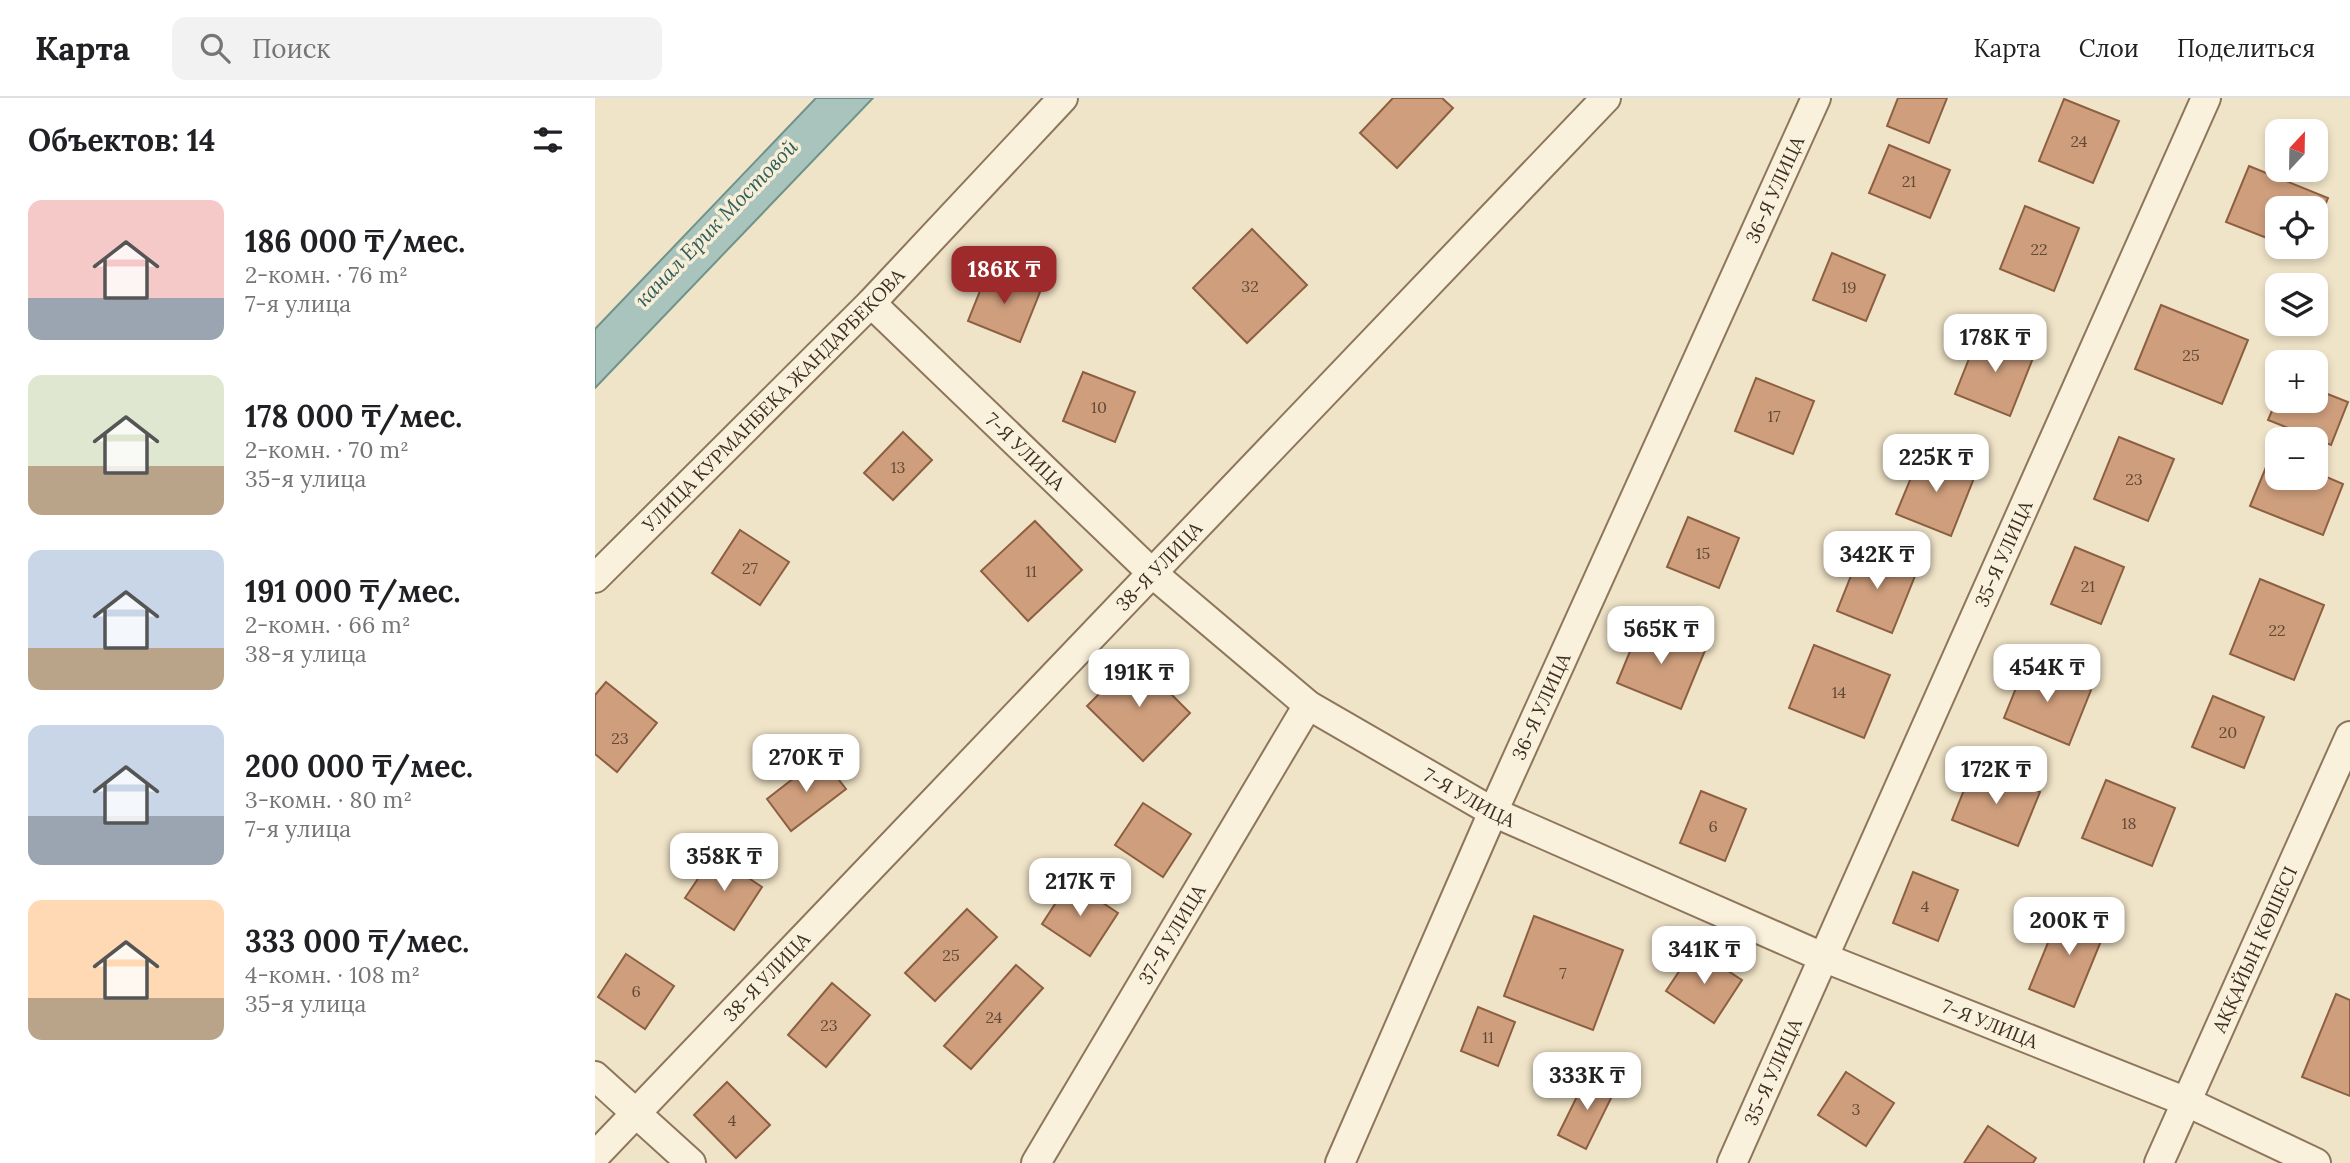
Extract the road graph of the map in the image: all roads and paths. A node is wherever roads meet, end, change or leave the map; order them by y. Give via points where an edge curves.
1 (1063, 98) edge
2 (1606, 98) edge
3 (1817, 98) edge
4 (2206, 98) edge
5 (871, 303) junction
6 (1151, 572) junction
7 (595, 578) edge
8 (1308, 705) junction
9 (2350, 736) edge
10 (1493, 812) junction
11 (1825, 958) junction
12 (595, 1076) edge
13 (2187, 1102) junction
14 (636, 1112) junction
15 (595, 1156) edge
16 (691, 1163) edge
17 (1036, 1163) edge
18 (1340, 1163) edge
19 (1732, 1163) edge
20 (2159, 1163) edge
21 (2316, 1163) edge

1 - 5 street, УЛИЦА КУРМАНБЕКА ЖАНДАРБЕКОВА
2 - 6 street, 38-Я УЛИЦА
3 - 10 street, 36-Я УЛИЦА
4 - 11 street, 35-Я УЛИЦА
5 - 6 street, 7-Я УЛИЦА
5 - 7 street, УЛИЦА КУРМАНБЕКА ЖАНДАРБЕКОВА
6 - 8 street, 7-Я УЛИЦА
6 - 14 street, 38-Я УЛИЦА
8 - 10 street, 7-Я УЛИЦА
8 - 17 street, 37-Я УЛИЦА
9 - 13 street, АҚҚАЙЫҢ КӨШЕСІ
10 - 11 street, 7-Я УЛИЦА
10 - 18 street, 36-Я УЛИЦА
11 - 13 street, 7-Я УЛИЦА
11 - 19 street, 35-Я УЛИЦА
12 - 14 street
13 - 20 street, АҚҚАЙЫҢ КӨШЕСІ
13 - 21 street, 7-Я УЛИЦА
14 - 15 street, 38-Я УЛИЦА
14 - 16 street

